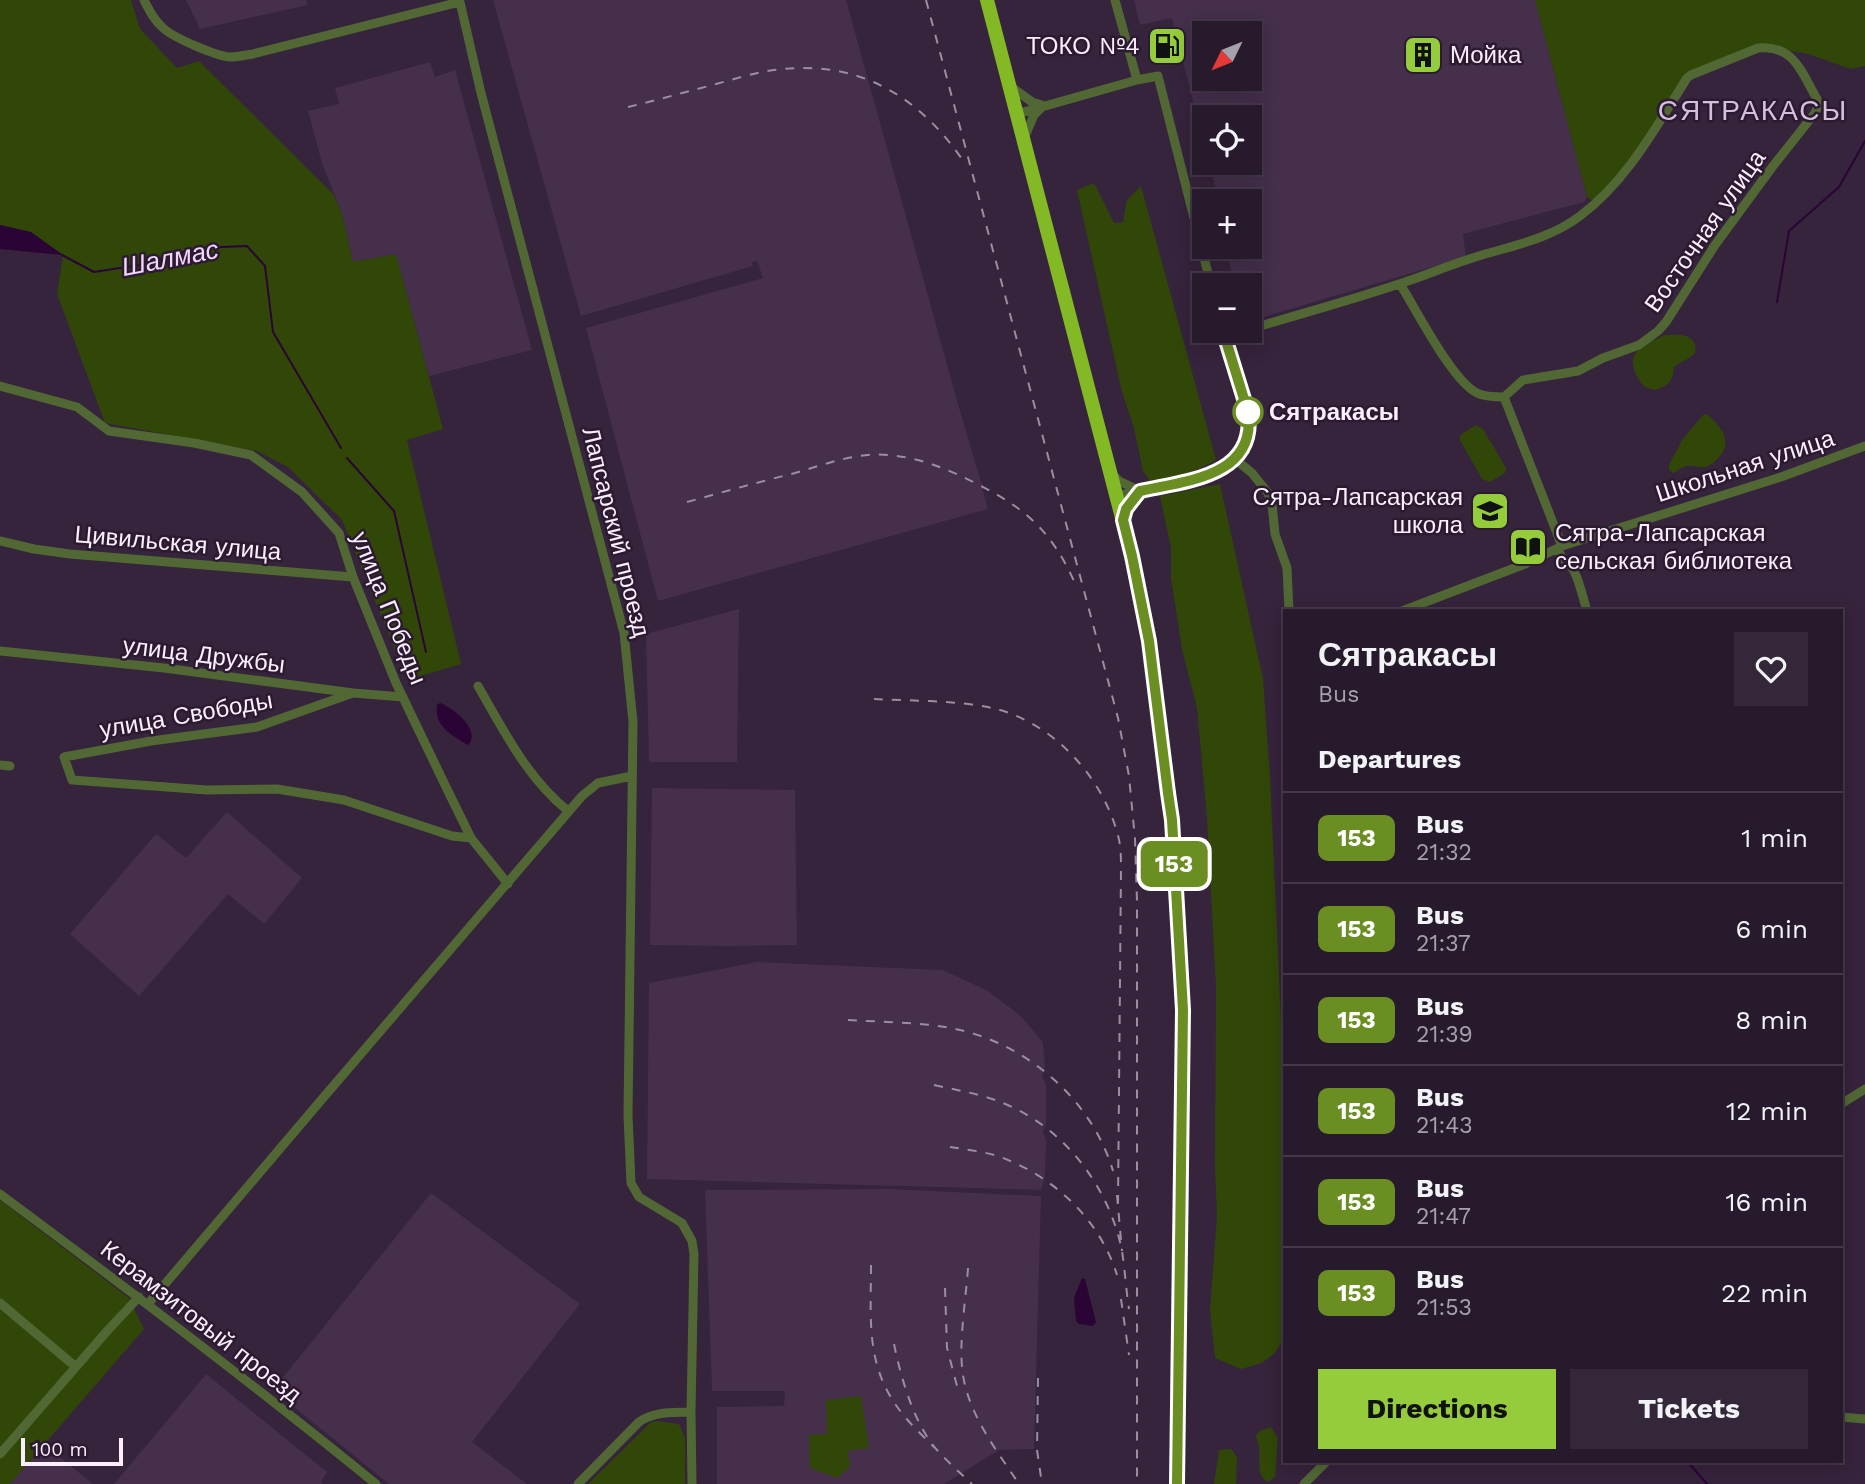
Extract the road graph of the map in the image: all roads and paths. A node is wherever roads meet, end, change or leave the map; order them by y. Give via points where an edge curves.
1 (144, 0) edge
2 (987, 0) edge
3 (1115, 0) edge
4 (1137, 80) junction
5 (1010, 86) junction
6 (1044, 106) junction
7 (1017, 114) junction
8 (1024, 140) junction
9 (1208, 273) edge
10 (1400, 284) junction
11 (1262, 324) edge
12 (1227, 343) edge
13 (0, 386) edge
14 (1504, 397) junction
15 (1865, 446) edge
16 (1235, 459) junction
17 (1110, 473) junction
18 (1140, 491) junction
19 (1117, 496) junction
20 (1123, 520) junction
21 (0, 541) edge
22 (1560, 547) junction
23 (354, 577) junction
24 (1289, 609) edge
25 (1407, 609) edge
26 (1586, 609) edge
27 (0, 650) edge
28 (478, 686) dead end
29 (353, 693) junction
30 (403, 697) junction
31 (632, 776) junction
32 (568, 811) junction
33 (471, 838) junction
34 (508, 884) junction
35 (1864, 1091) edge
36 (1843, 1103) edge
37 (0, 1194) edge
38 (139, 1297) junction
39 (0, 1303) edge
40 (148, 1304) junction
41 (76, 1367) junction
42 (691, 1412) junction
43 (1843, 1417) edge
44 (1865, 1419) edge
45 (0, 1454) edge
46 (1325, 1463) edge
47 (376, 1484) edge
48 (578, 1484) edge
49 (692, 1484) edge
50 (1177, 1484) edge
51 (1304, 1484) edge

1 - 31 street, Лапсарский проезд via 169,33 230,57 460,2 624,633 633,722
2 - 5 highway
3 - 4 street
4 - 6 street
4 - 9 street via 1158,76
5 - 6 street
5 - 7 highway
6 - 7 street
6 - 8 street via 1034,115
7 - 8 highway
8 - 17 highway
10 - 11 street
10 - 14 street via 1456,374 1476,392
10 - 14 street, Восточная улица via 1520,246 1579,217 1643,147 1687,78 1758,48 1779,49 1794,59 1817,99 1815,113 1715,246 1666,322 1639,345 1578,371 1523,380
12 - 16 street via 1250,426
13 - 23 street, улица Победы via 77,408 109,430 251,455 302,492 339,533
14 - 22 street
15 - 22 street, Школьная улица
16 - 18 street via 1199,479
16 - 24 street via 1252,473 1272,504 1275,534 1287,568
17 - 18 street
17 - 19 highway
18 - 19 street
18 - 20 street
19 - 20 highway
20 - 50 highway via 1150,653 1172,820 1178,917 1183,1010
21 - 23 street, Цивильская улица via 71,554
22 - 25 street, Школьная улица
22 - 26 street via 1559,555 1573,569
23 - 30 street, улица Победы
27 - 29 street, улица Дружбы
28 - 32 street via 528,769
29 - 30 street, улица Дружбы
29 - 33 street, улица Свободы via 257,727 64,757 72,780 207,790 277,789 344,800
30 - 33 street, улица Победы
31 - 32 street via 598,783
31 - 42 street, Лапсарский проезд via 631,1183 639,1197 682,1223 692,1241
32 - 34 street
33 - 34 street, улица Победы
34 - 40 street
35 - 36 street
37 - 38 street, Керамзитовый проезд
38 - 40 street, Керамзитовый проезд
38 - 41 street
39 - 41 street
40 - 47 street, Керамзитовый проезд
41 - 45 street
42 - 48 street via 658,1413 639,1422
42 - 49 street, Лапсарский проезд
43 - 44 street
46 - 51 street

